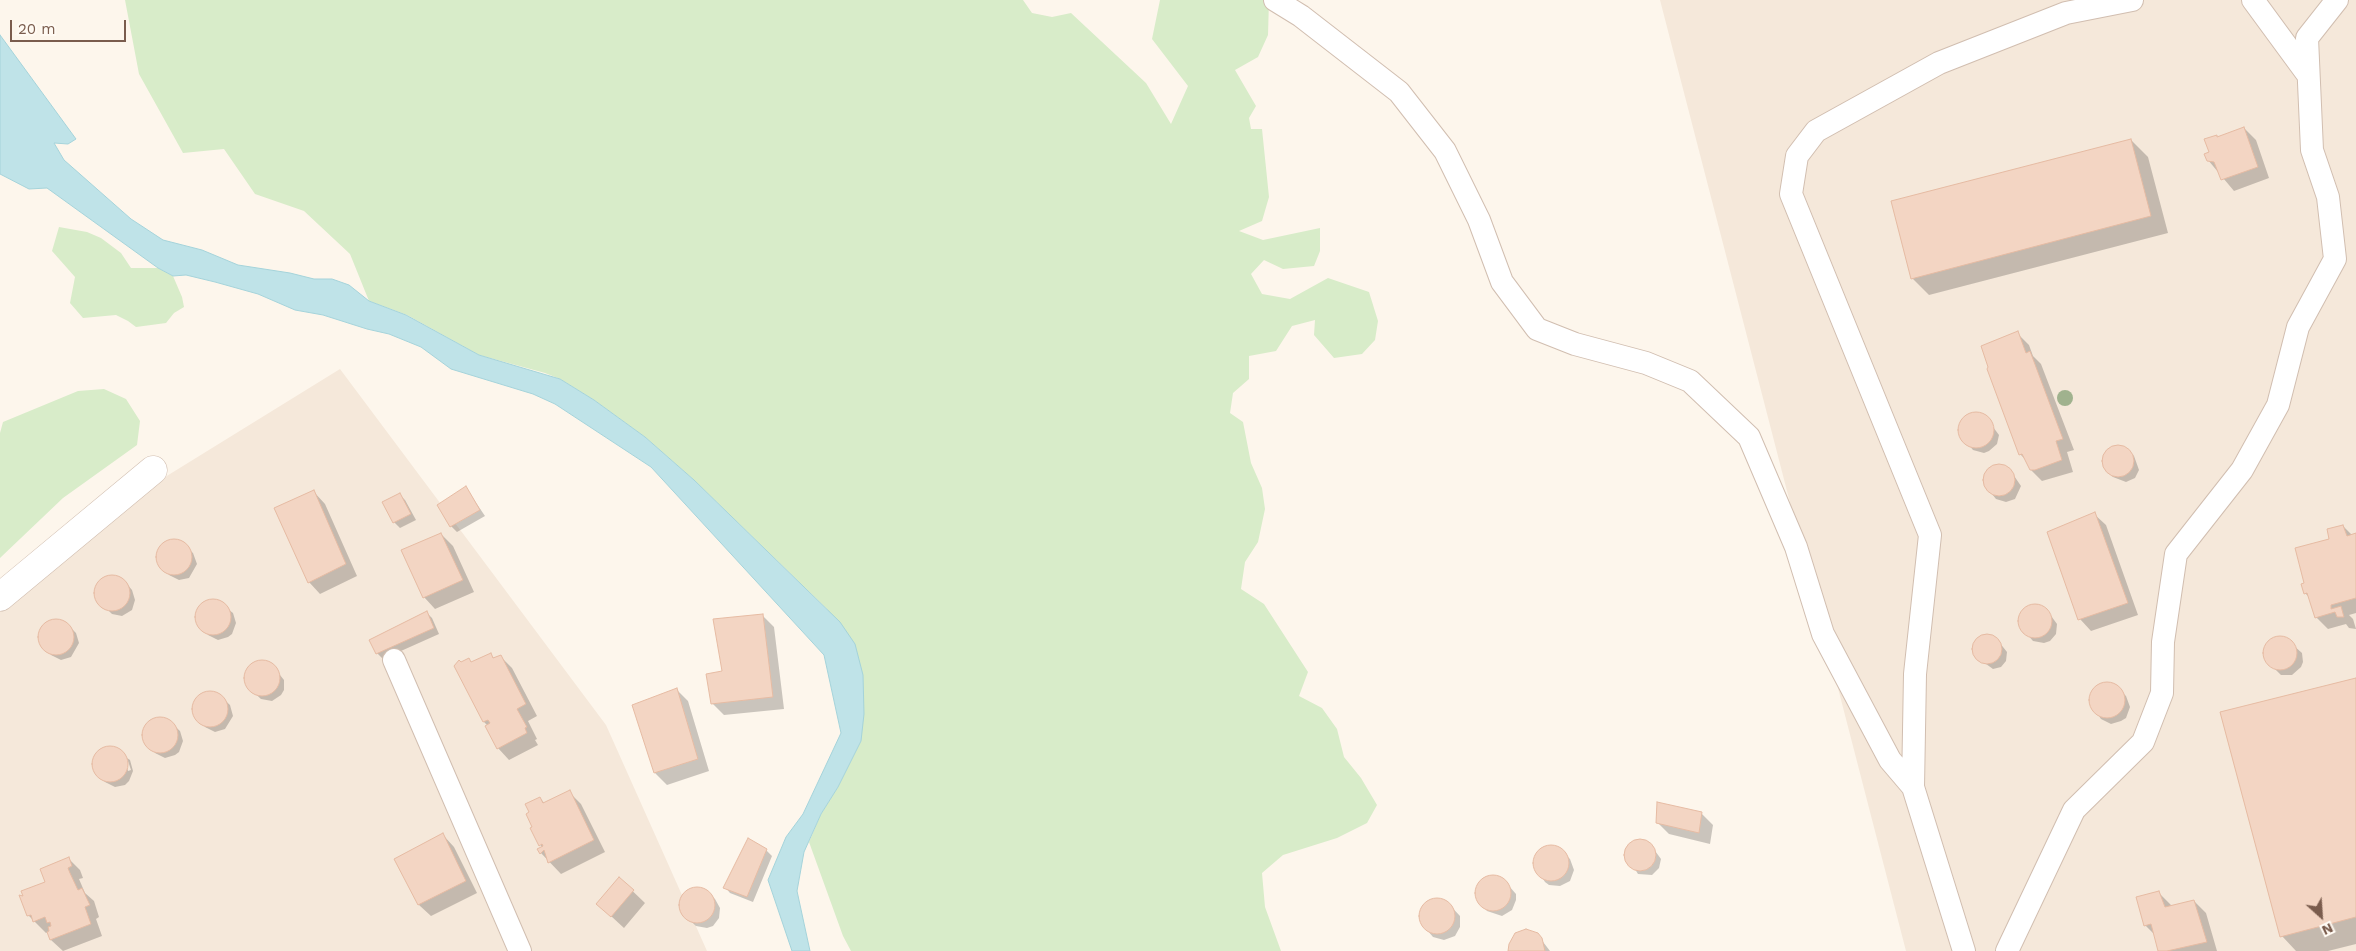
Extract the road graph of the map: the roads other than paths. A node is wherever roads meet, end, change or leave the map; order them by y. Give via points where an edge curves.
1 (1275, 0) edge
2 (2132, 0) edge
3 (2253, 0) edge
4 (2337, 0) edge
5 (2308, 75) junction
6 (153, 470) dead end
7 (0, 597) edge
8 (394, 660) dead end
9 (1913, 787) junction
10 (520, 951) edge
11 (1964, 951) edge
12 (2007, 951) edge

1 - 9 lane via 1301,16 1400,92 1445,150 1480,220 1502,282 1536,330 1690,381 1749,436 1796,547 1823,634 1890,760
2 - 9 lane via 2066,13 1939,63 1816,131 1797,156 1792,194 1930,535 1915,674
3 - 5 lane
4 - 5 lane via 2307,38
5 - 12 lane via 2312,150 2328,197 2335,259 2298,327 2278,405 2242,470 2176,554 2163,642 2162,693 2143,742 2074,810
6 - 7 street
8 - 10 lane
9 - 11 lane

